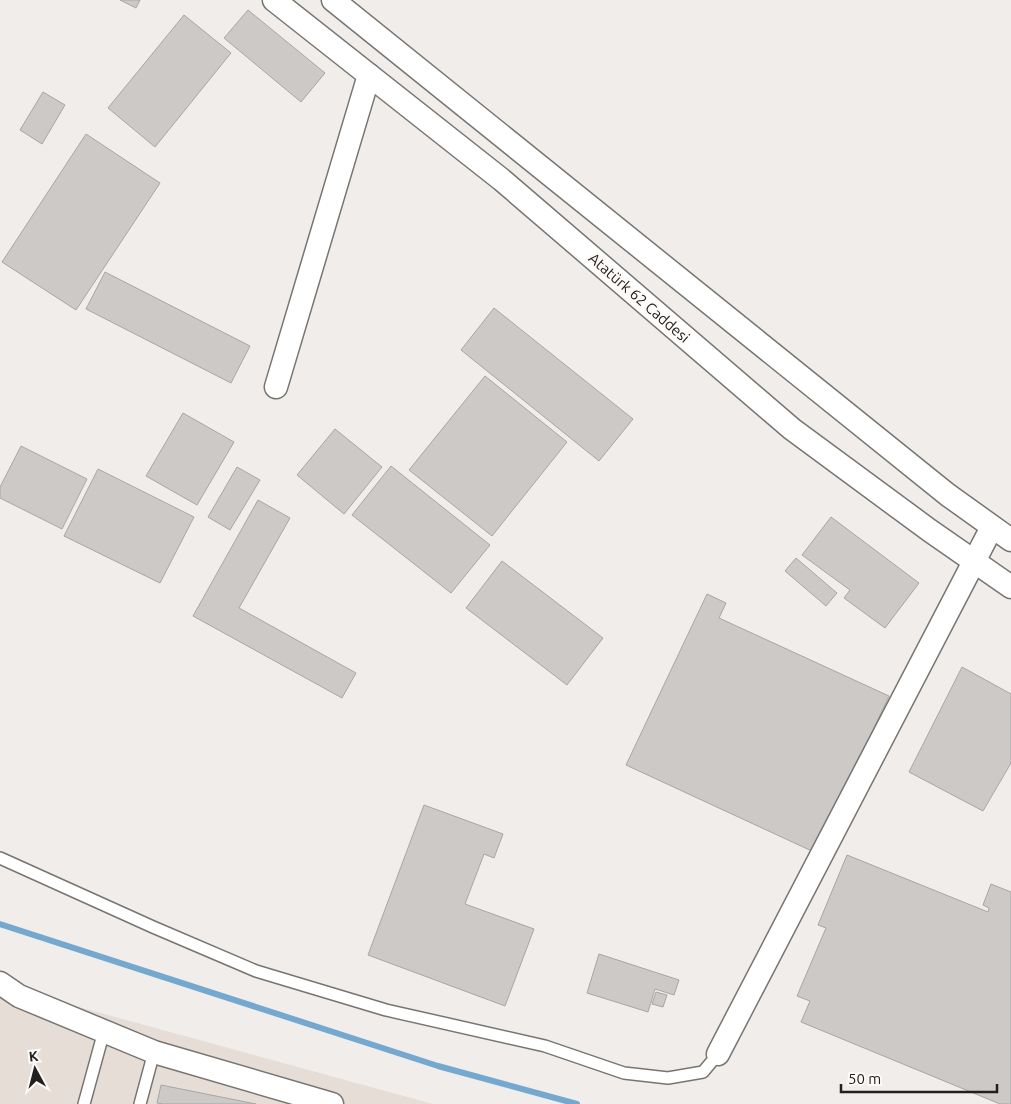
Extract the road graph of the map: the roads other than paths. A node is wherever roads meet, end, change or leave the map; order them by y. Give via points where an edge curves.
1 (274, 0) edge
2 (333, 0) edge
3 (369, 75) junction
4 (276, 387) dead end
5 (992, 527) junction
6 (1011, 540) edge
7 (974, 561) junction
8 (1011, 587) edge
9 (0, 858) edge
10 (0, 983) edge
11 (104, 1031) junction
12 (154, 1052) junction
13 (718, 1054) joint
14 (317, 1102) edge
15 (84, 1104) edge
16 (140, 1104) edge

1 - 3 street, Atatürk 62 Caddesi
2 - 5 street
3 - 4 street
3 - 7 street, Atatürk 62 Caddesi via 502,180 792,429
5 - 6 street
5 - 7 street
7 - 8 street, Atatürk 62 Caddesi
7 - 13 street
9 - 13 lane via 256,971 386,1010 545,1046 624,1073 668,1078 703,1072
10 - 11 street via 20,996
11 - 12 street
11 - 15 lane
12 - 14 street
12 - 16 lane

